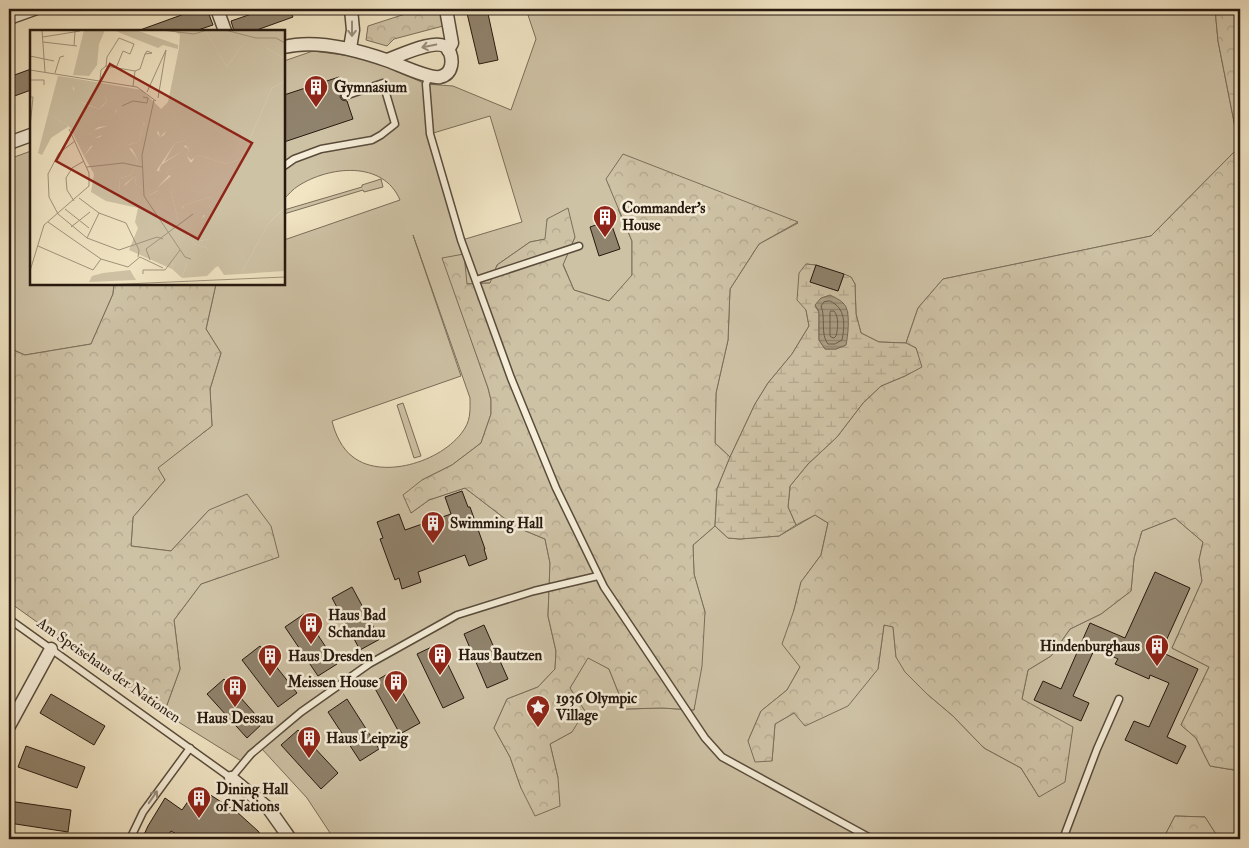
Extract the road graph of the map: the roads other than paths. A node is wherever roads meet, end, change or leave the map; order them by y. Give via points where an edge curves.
1 (34, 9) edge
2 (217, 9) edge
3 (351, 9) edge
4 (446, 9) edge
5 (9, 18) edge
6 (225, 30) edge
7 (285, 47) edge
8 (350, 48) junction
9 (448, 50) junction
10 (387, 60) junction
11 (429, 76) junction
12 (345, 96) dead end
13 (30, 135) edge
14 (9, 143) edge
15 (285, 165) edge
16 (579, 246) dead end
17 (476, 280) junction
18 (598, 576) junction
19 (9, 619) edge
20 (51, 649) junction
21 (1119, 699) dead end
22 (9, 726) edge
23 (190, 748) junction
24 (231, 778) junction
25 (130, 839) edge
26 (290, 839) edge
27 (872, 839) edge
28 (1064, 839) edge

1 - 5 street
2 - 6 street
3 -> 8 street via 354,30
4 - 9 street via 452,43
7 - 8 street via 307,44
8 - 10 street
9 -> 10 street via 440,44 429,45
9 - 11 street via 451,68 440,77
10 - 11 street
11 - 17 lane via 426,84 430,134
12 - 15 lane via 383,83 395,124 372,140 321,149
13 - 14 street
16 - 17 lane
17 - 18 lane via 548,470
18 - 24 lane via 457,615 369,664 301,712 251,754
18 - 27 lane via 705,738 722,757
19 - 20 lane, Am Speisehaus der Nationen
20 - 22 street
20 - 23 lane, Am Speisehaus der Nationen
21 - 28 lane via 1096,749
23 - 24 lane, Am Speisehaus der Nationen
25 -> 23 lane via 142,812
24 - 26 street, Am Speisehaus der Nationen via 269,809

